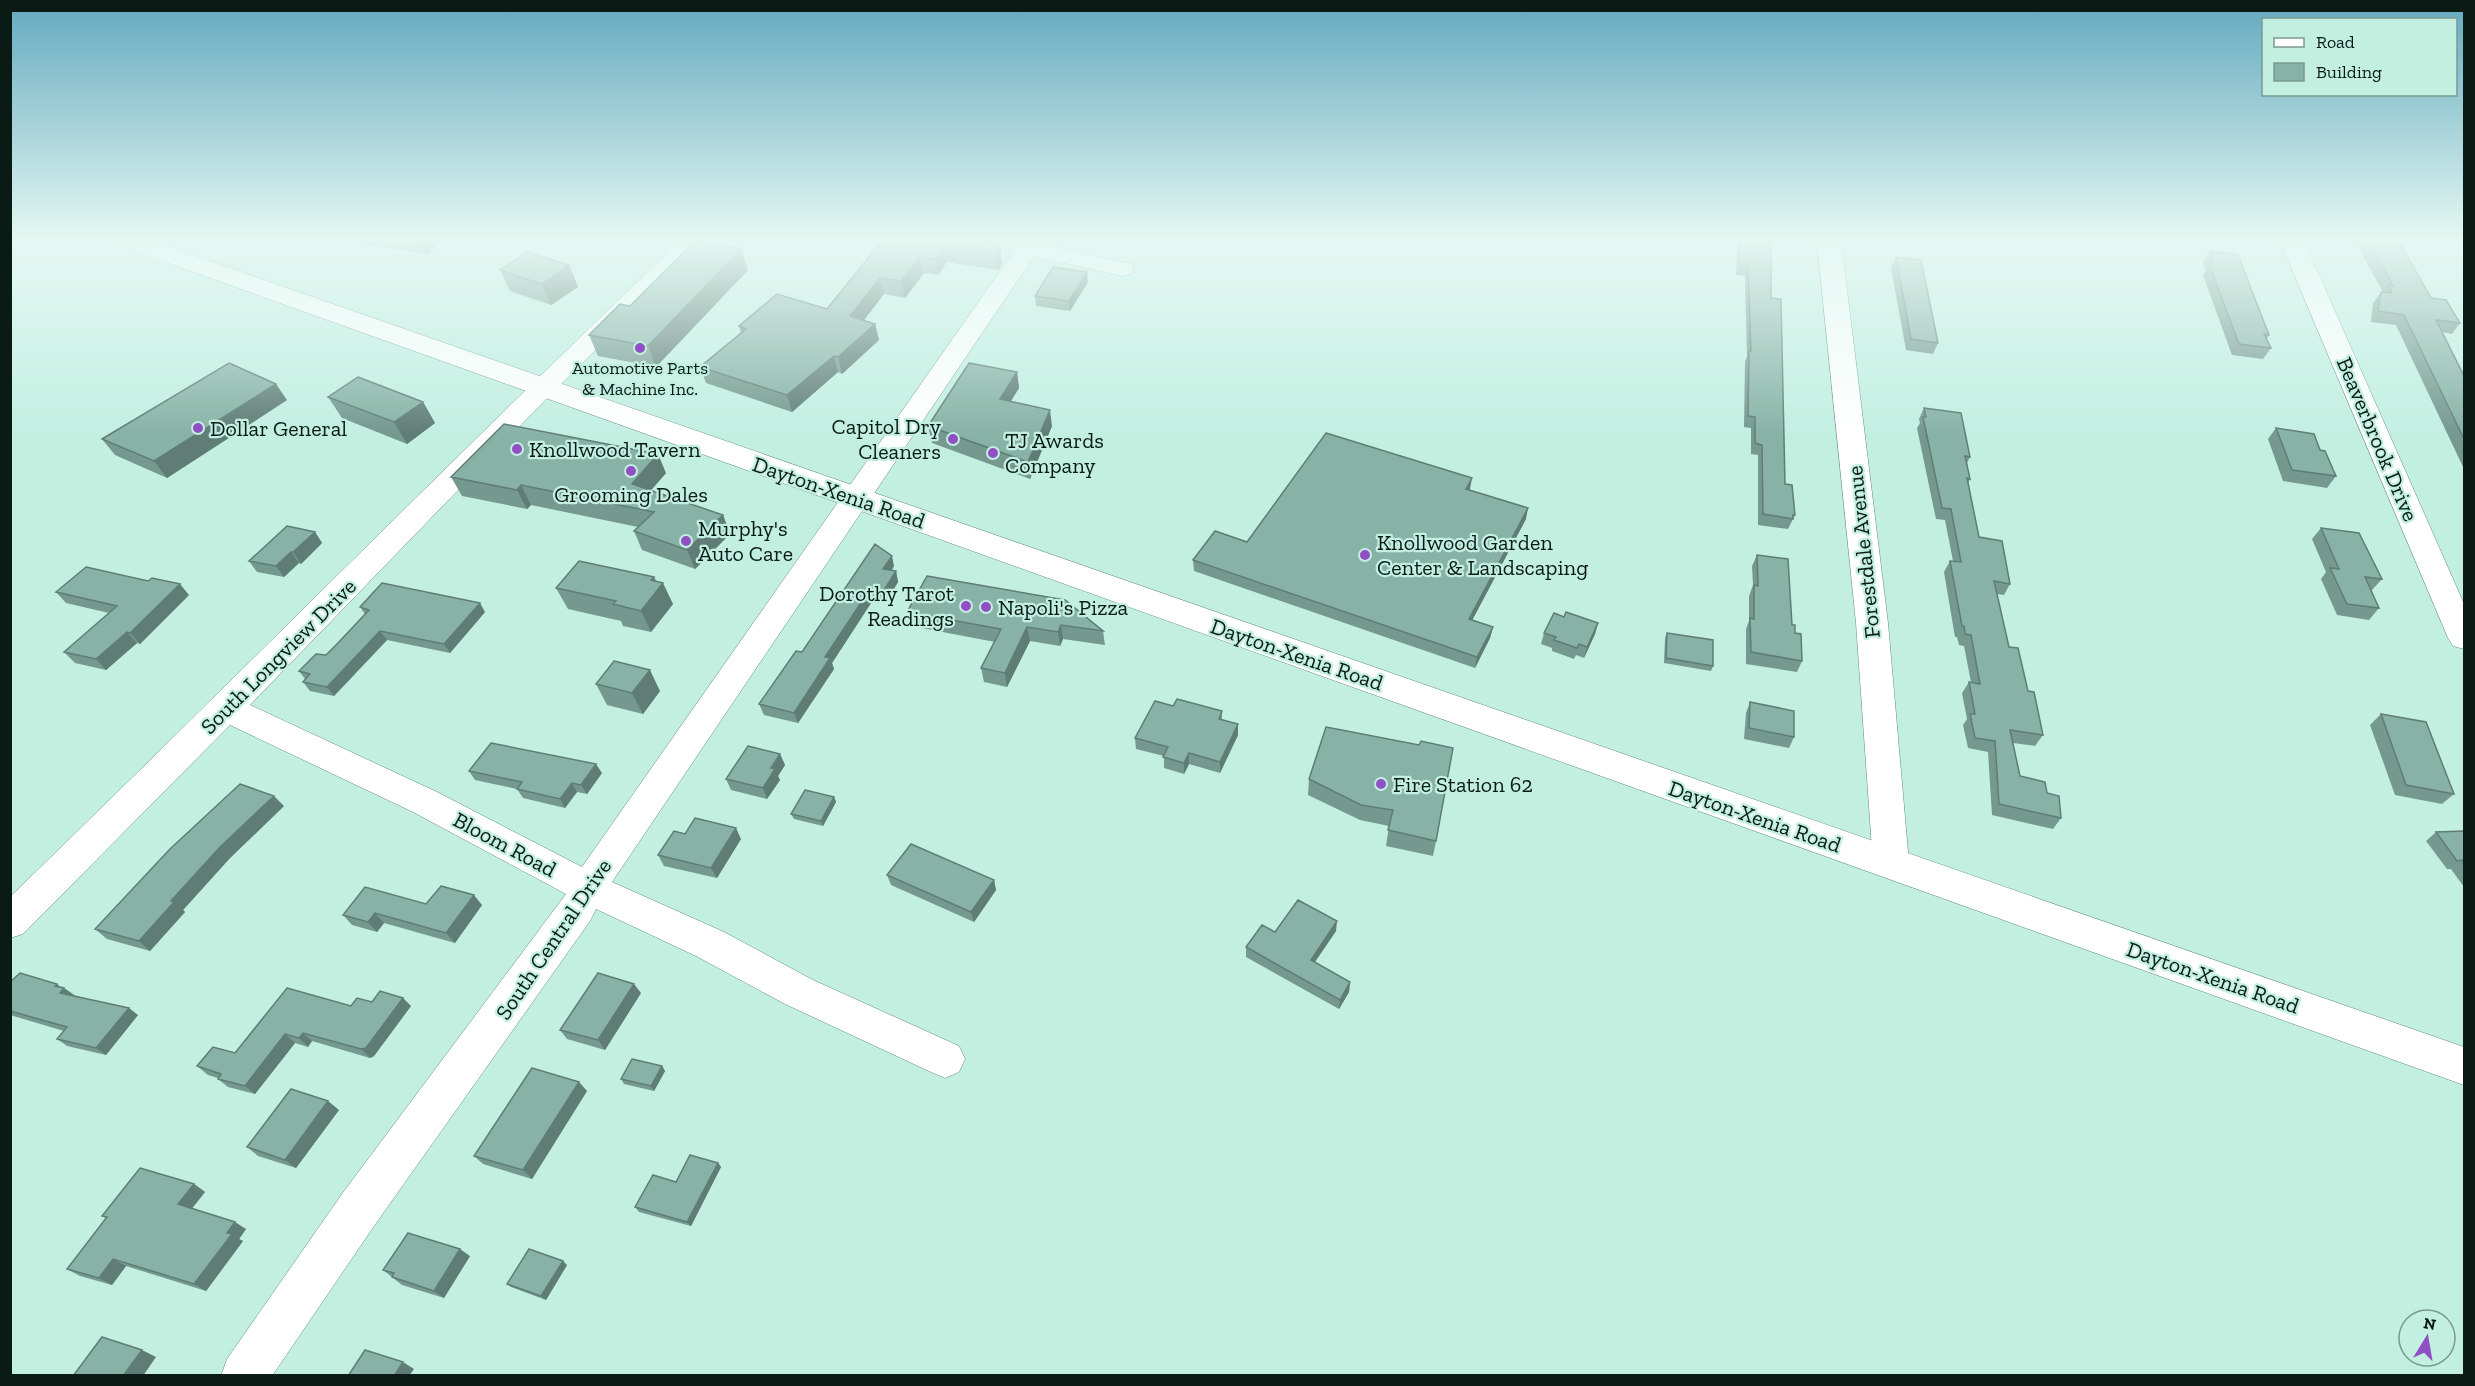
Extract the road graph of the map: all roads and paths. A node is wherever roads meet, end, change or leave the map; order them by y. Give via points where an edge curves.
1 (317, 306) edge
2 (627, 306) edge
3 (984, 306) edge
4 (1835, 306) edge
5 (2320, 306) edge
6 (543, 387) junction
7 (857, 498) junction
8 (2464, 638) edge
9 (226, 708) junction
10 (1891, 863) junction
11 (588, 888) junction
12 (10, 922) edge
13 (945, 1059) dead end
14 (2464, 1066) edge
15 (244, 1376) edge

1 - 6 street, Dayton-Xenia Road
2 - 6 street, South Longview Drive
3 - 7 street, South Central Drive
4 - 10 street, Forestdale Avenue via 1872,623
5 - 8 street, Beaverbrook Drive
6 - 7 street, Dayton-Xenia Road
6 - 9 street, South Longview Drive
7 - 10 street, Dayton-Xenia Road
7 - 11 street, South Central Drive
9 - 11 street, Bloom Road via 425,802
9 - 12 street, South Longview Drive
10 - 14 street, Dayton-Xenia Road
11 - 13 street, Bloom Road
11 - 15 street, South Central Drive via 577,910 358,1210

